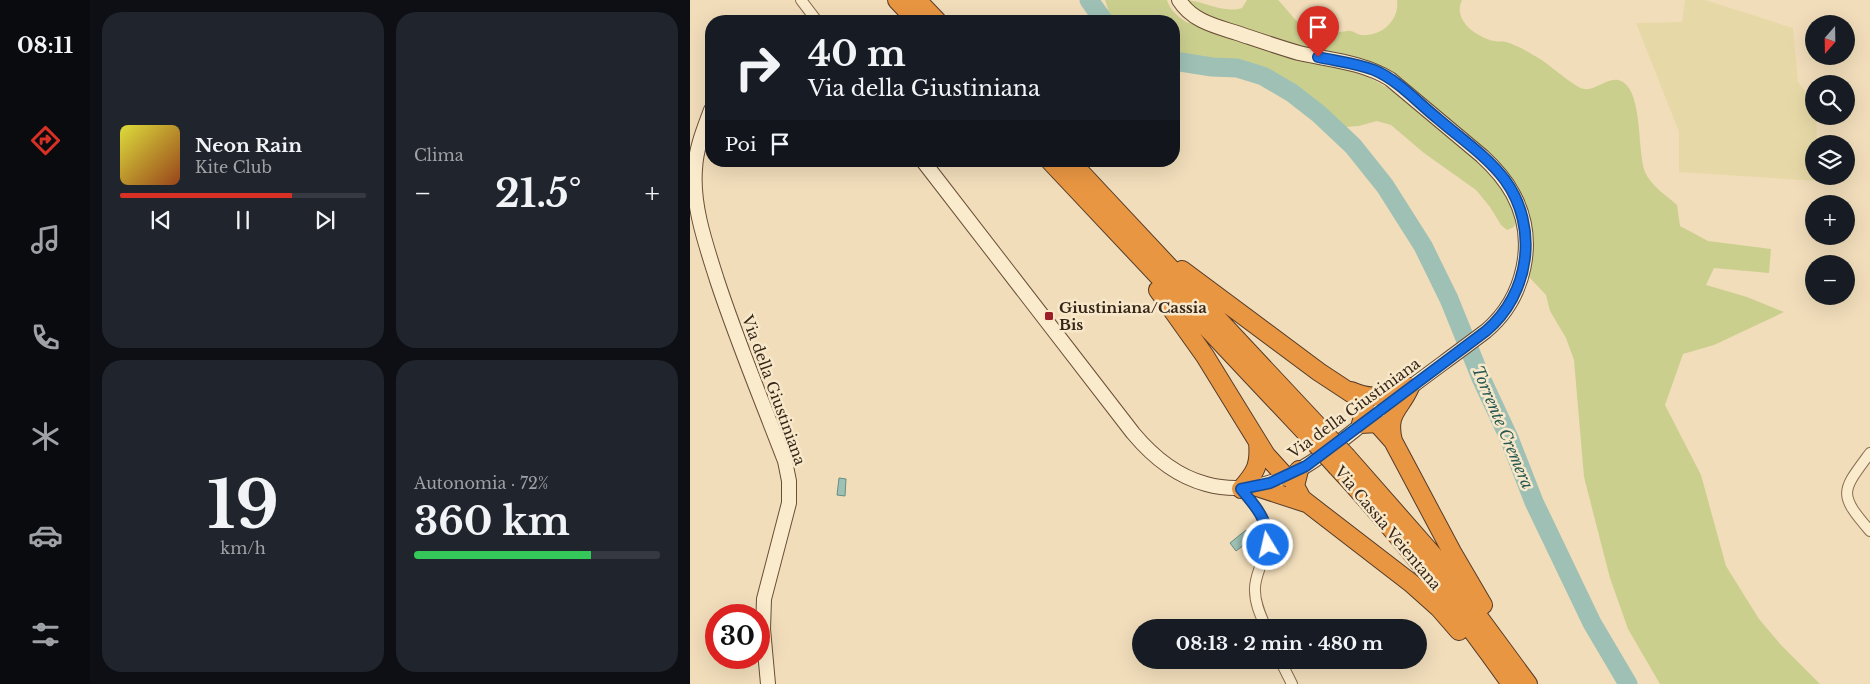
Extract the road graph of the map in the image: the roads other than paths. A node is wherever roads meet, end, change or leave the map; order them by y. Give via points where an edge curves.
1 (801, 0) edge
2 (897, 0) edge
3 (917, 0) edge
4 (1179, 0) edge
5 (812, 15) edge
6 (912, 15) edge
7 (931, 15) edge
8 (705, 127) edge
9 (928, 167) edge
10 (1056, 167) edge
11 (1076, 167) edge
12 (1124, 240) junction
13 (1143, 240) junction
14 (1410, 386) junction
15 (1349, 391) junction
16 (1361, 424) junction
17 (1312, 430) junction
18 (1393, 441) junction
19 (1258, 442) junction
20 (1870, 453) edge
21 (1292, 473) junction
22 (1249, 488) junction
23 (1308, 504) junction
24 (1870, 531) edge
25 (1262, 619) edge
26 (1496, 651) junction
27 (1284, 669) edge
28 (768, 684) edge
29 (1292, 684) edge
30 (1511, 684) edge
31 (1528, 684) edge

1 - 5 street
2 - 6 highway
3 - 7 highway
4 - 14 street, Via della Giustiniana via 1192,15 1210,24 1299,52 1361,66 1385,76 1482,156 1514,196 1525,230 1526,257 1512,302 1486,331
8 - 28 street, Via della Giustiniana via 695,162 698,211 730,319 785,462 789,481 789,503 764,599
9 - 22 street, Via della Giustiniana via 1145,447 1186,477 1215,486
10 - 12 highway, Via Cassia Veientana
11 - 13 highway, Via Cassia Veientana
12 - 17 highway, Via Cassia Veientana
12 - 19 highway via 1205,356
13 - 15 highway
13 - 17 highway, Via Cassia Veientana
14 - 15 highway via 1378,397
14 - 16 street, Via della Giustiniana
14 - 18 highway via 1391,419
15 - 16 highway via 1364,406
16 - 18 highway via 1377,423
16 - 21 street, Via della Giustiniana via 1340,442
17 - 26 highway, Via Cassia Veientana, bridge via 1418,537
18 - 26 highway via 1492,621
19 - 21 highway via 1276,467
19 - 22 highway via 1258,465
20 - 24 street via 1850,481 1846,494 1852,509
21 - 22 street, Via della Giustiniana
21 - 23 highway via 1296,488
22 - 23 highway
22 - 25 street via 1268,531 1268,545 1254,591
23 - 26 highway via 1411,583 1463,636
26 - 30 highway, Via Cassia Veientana
26 - 31 highway, Via Cassia Veientana
27 - 29 street

